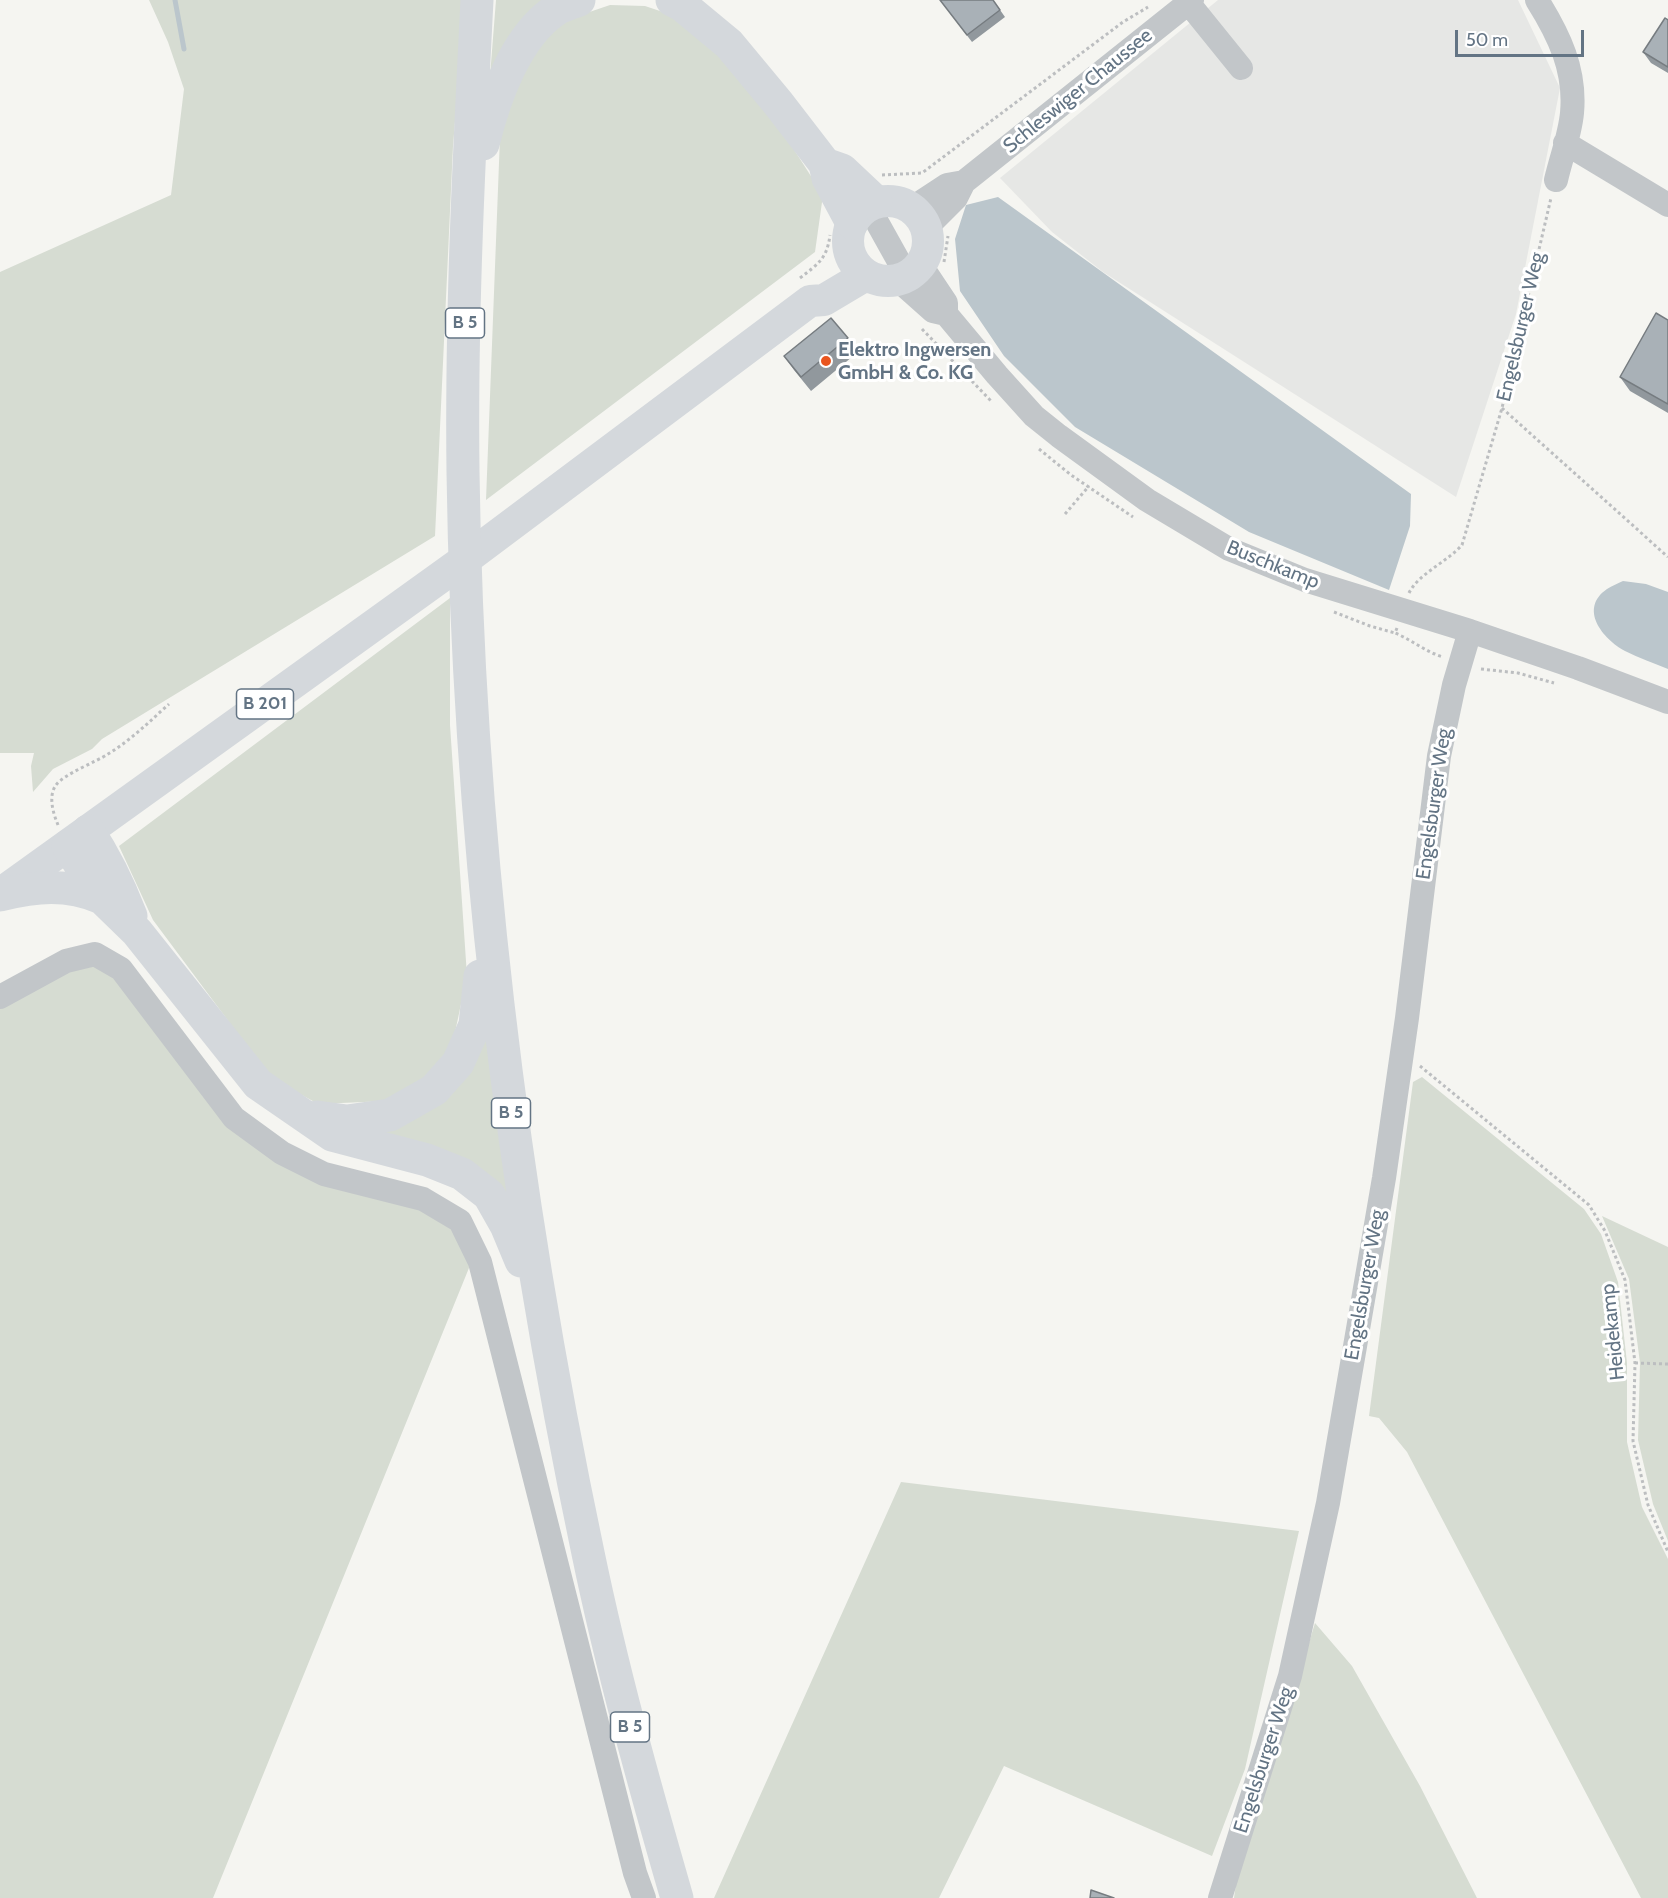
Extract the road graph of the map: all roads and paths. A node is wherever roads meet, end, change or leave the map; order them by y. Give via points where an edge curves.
1 (477, 0) edge
2 (579, 0) edge
3 (672, 0) edge
4 (1537, 0) edge
5 (1188, 1) edge
6 (1151, 5) dead end
7 (1241, 68) dead end
8 (1564, 143) junction
9 (1556, 180) joint
10 (467, 204) junction
11 (860, 204) junction
12 (1668, 205) edge
13 (919, 218) junction
14 (859, 266) junction
15 (908, 273) junction
16 (801, 293) junction
17 (1502, 408) junction
18 (1103, 469) junction
19 (1065, 514) dead end
20 (1668, 557) edge
21 (1403, 610) junction
22 (1470, 631) junction
23 (1461, 663) junction
24 (1559, 684) dead end
25 (1668, 702) edge
26 (169, 704) dead end
27 (78, 838) junction
28 (484, 882) junction
29 (0, 894) edge
30 (102, 898) junction
31 (137, 932) junction
32 (0, 997) edge
33 (1401, 1060) junction
34 (302, 1115) junction
35 (548, 1342) junction
36 (1635, 1362) junction
37 (1668, 1364) edge
38 (1668, 1552) edge
39 (644, 1898) edge
40 (677, 1898) edge
41 (1221, 1898) edge

1 - 10 highway, B 5
2 - 10 highway via 557,9 528,36 508,72 494,105
3 - 11 highway via 729,44 825,164 828,178
4 - 8 street via 1557,31 1571,76 1572,113
5 - 7 street
5 - 13 street, Schleswiger Chaussee via 964,182 956,198
6 - 11 path via 922,173 883,174
8 - 9 street
8 - 12 street
9 - 17 path, Engelsburger Weg
10 - 28 highway, B 5 via 463,474
11 - 13 main road via 901,202
11 - 14 main road via 848,234 848,246
11 - 15 street, Buschkamp
11 - 16 path via 832,216 828,248
13 - 15 main road via 927,246
14 - 15 main road via 877,279
14 - 16 main road, B 201
15 - 18 street, Buschkamp via 933,311 946,314 1035,416
16 - 27 main road, B 201 via 463,561
17 - 20 path
17 - 21 path, Engelsburger Weg via 1462,545 1414,584
18 - 19 path
18 - 21 street, Buschkamp via 1146,500 1229,549 1305,579
21 - 22 street, Buschkamp
21 - 23 path, Engelsburger Weg via 1395,633 1431,653
22 - 23 street, Engelsburger Weg
22 - 25 street, Buschkamp
23 - 24 path
23 - 33 street, Engelsburger Weg via 1439,756
26 - 27 path via 134,736 56,784 52,799 54,815
27 - 29 main road, B 201
27 - 30 highway
27 - 31 highway via 105,856
28 - 34 highway via 475,1025 458,1063 434,1090 390,1114 347,1121
28 - 35 highway, B 5 via 502,1055
29 - 30 highway via 45,886 72,888
30 - 31 highway
31 - 34 highway via 258,1084
32 - 39 street via 66,961 95,954 121,969 234,1118 282,1153 324,1174 423,1199 460,1221 480,1262
33 - 36 path, Heidekamp via 1422,1068 1589,1205 1625,1280
33 - 41 street, Engelsburger Weg via 1328,1503 1306,1606 1290,1676
34 - 35 highway via 332,1135 427,1160 462,1174 489,1195 518,1252
35 - 40 highway, B 5 via 588,1555
36 - 37 path
36 - 38 path, Heidekamp via 1633,1441 1648,1505

